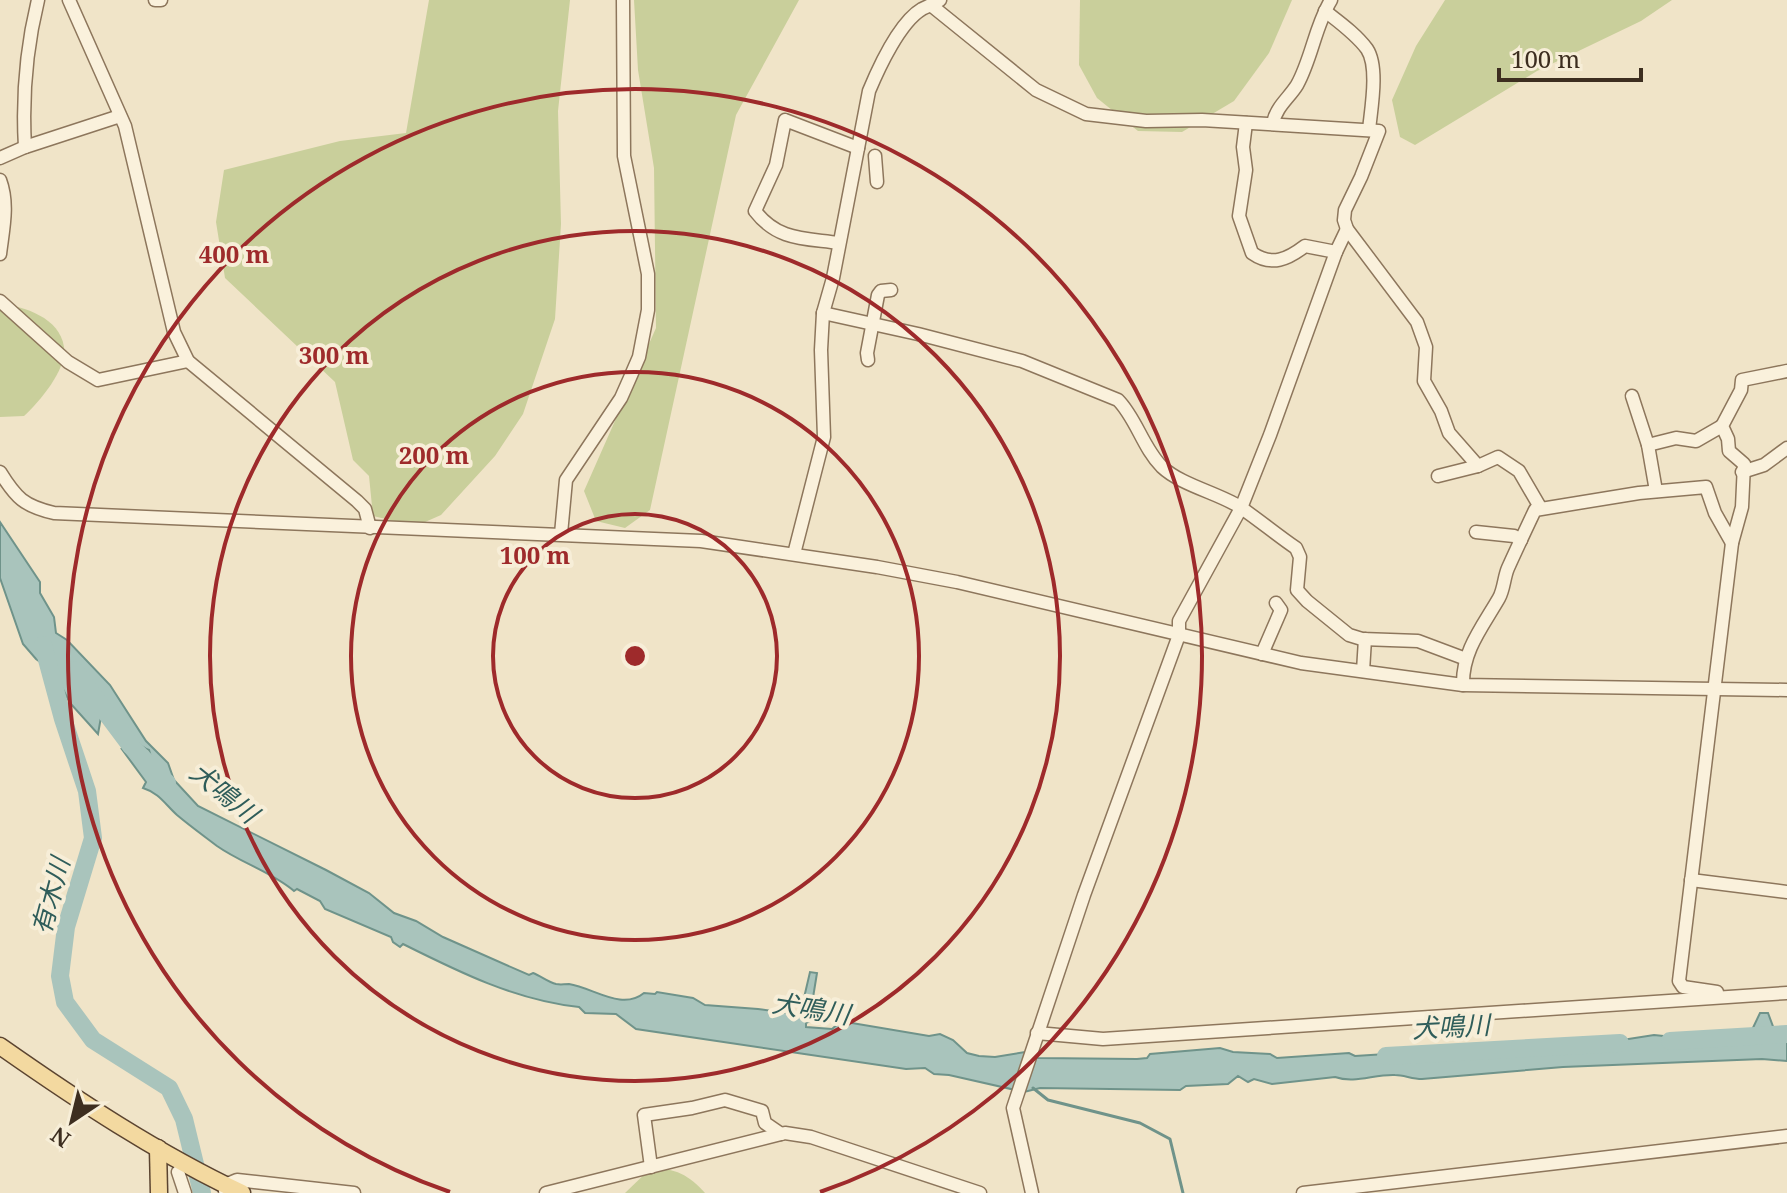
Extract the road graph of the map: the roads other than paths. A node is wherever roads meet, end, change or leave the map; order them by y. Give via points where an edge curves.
1 (38, 0) edge
2 (69, 0) edge
3 (155, 0) edge
4 (161, 0) edge
5 (623, 0) edge
6 (909, 0) edge
7 (931, 5) edge
8 (1328, 5) edge
9 (120, 116) junction
10 (1246, 123) junction
11 (1273, 123) junction
12 (1369, 130) junction
13 (25, 147) junction
14 (858, 148) junction
15 (875, 156) dead end
16 (0, 158) edge
17 (0, 180) edge
18 (877, 182) dead end
19 (1347, 229) junction
20 (839, 243) junction
21 (1336, 252) junction
22 (0, 254) edge
23 (891, 290) dead end
24 (0, 301) edge
25 (823, 313) junction
26 (874, 324) junction
27 (868, 360) dead end
28 (188, 361) junction
29 (1787, 371) edge
30 (1632, 396) dead end
31 (1722, 426) junction
32 (1648, 445) junction
33 (1784, 453) edge
34 (1478, 466) junction
35 (0, 472) edge
36 (1742, 472) junction
37 (1438, 476) dead end
38 (1656, 491) junction
39 (1540, 507) junction
40 (1241, 508) junction
41 (370, 528) junction
42 (1476, 532) dead end
43 (561, 534) junction
44 (1521, 540) junction
45 (1732, 543) junction
46 (794, 554) junction
47 (1276, 603) dead end
48 (1179, 635) junction
49 (1365, 639) junction
50 (1262, 654) junction
51 (1466, 659) junction
52 (1363, 671) junction
53 (1463, 685) junction
54 (1715, 689) junction
55 (1787, 690) edge
56 (1691, 880) junction
57 (1787, 892) edge
58 (1787, 993) edge
59 (1748, 996) junction
60 (1037, 1033) junction
61 (0, 1046) edge
62 (781, 1134) junction
63 (1787, 1136) edge
64 (158, 1148) junction
65 (177, 1165) junction
66 (651, 1167) junction
67 (947, 1181) junction
68 (222, 1186) edge
69 (562, 1191) edge
70 (159, 1193) edge
71 (185, 1193) edge
72 (242, 1193) edge
73 (354, 1193) edge
74 (546, 1193) edge
75 (938, 1193) edge
76 (980, 1193) edge
77 (1032, 1193) edge
78 (1303, 1193) edge

1 - 13 street via 26,57
2 - 9 street
3 - 4 street
5 - 43 street via 624,156 648,274 648,310 639,357 621,398 566,480
6 - 7 street
7 - 10 street via 1036,90 1086,114
7 - 14 street via 905,25 878,70
8 - 11 street via 1305,69
8 - 12 street via 1369,51
9 - 13 street
9 - 28 street via 174,332
10 - 11 street
10 - 21 street via 1239,216 1252,253 1278,262 1305,246
11 - 12 street
12 - 19 street via 1379,131 1345,210
13 - 16 street
14 - 20 street
14 - 20 street via 785,120 776,165 755,211 782,235
15 - 18 street
17 - 22 street via 5,220
19 - 21 street
19 - 34 street via 1417,322 1426,347 1424,381 1449,433
20 - 25 street
21 - 40 street
23 - 26 street via 878,295
24 - 28 street via 68,362 98,380
25 - 26 street
25 - 46 street via 824,437
26 - 27 street
26 - 40 street via 1022,361 1118,400 1166,471
28 - 41 street via 357,501
29 - 31 street via 1742,380
30 - 32 street
31 - 32 street via 1696,441 1676,438
31 - 36 street via 1729,451 1744,464
32 - 38 street
33 - 36 street
34 - 37 street
34 - 39 street via 1498,457 1509,464 1519,471
35 - 41 street via 29,507 54,513
36 - 45 street via 1742,507
38 - 39 street
38 - 45 street via 1706,487
39 - 44 street
40 - 48 street via 1179,621
40 - 49 street via 1296,548 1297,590 1307,601 1349,635
41 - 43 street
42 - 44 street
43 - 46 street via 701,541
44 - 51 street
45 - 54 street
46 - 48 street via 957,582
47 - 50 street via 1279,619
48 - 50 street
48 - 60 street
49 - 51 street via 1418,641
49 - 52 street
50 - 52 street
51 - 53 street
52 - 53 street
53 - 54 street
54 - 55 street
54 - 56 street
56 - 57 street
56 - 59 street via 1679,981 1693,990
58 - 59 street
59 - 60 street via 1103,1039
60 - 77 street via 1013,1108
61 - 64 main road
62 - 66 street
62 - 66 street via 765,1123 762,1111 725,1100 644,1115
62 - 67 street via 811,1137
63 - 78 street
64 - 65 main road
64 - 70 main road
65 - 68 main road
65 - 71 street
66 - 69 street
67 - 75 street
67 - 76 street
68 - 72 main road
68 - 73 street via 237,1180
69 - 74 street

